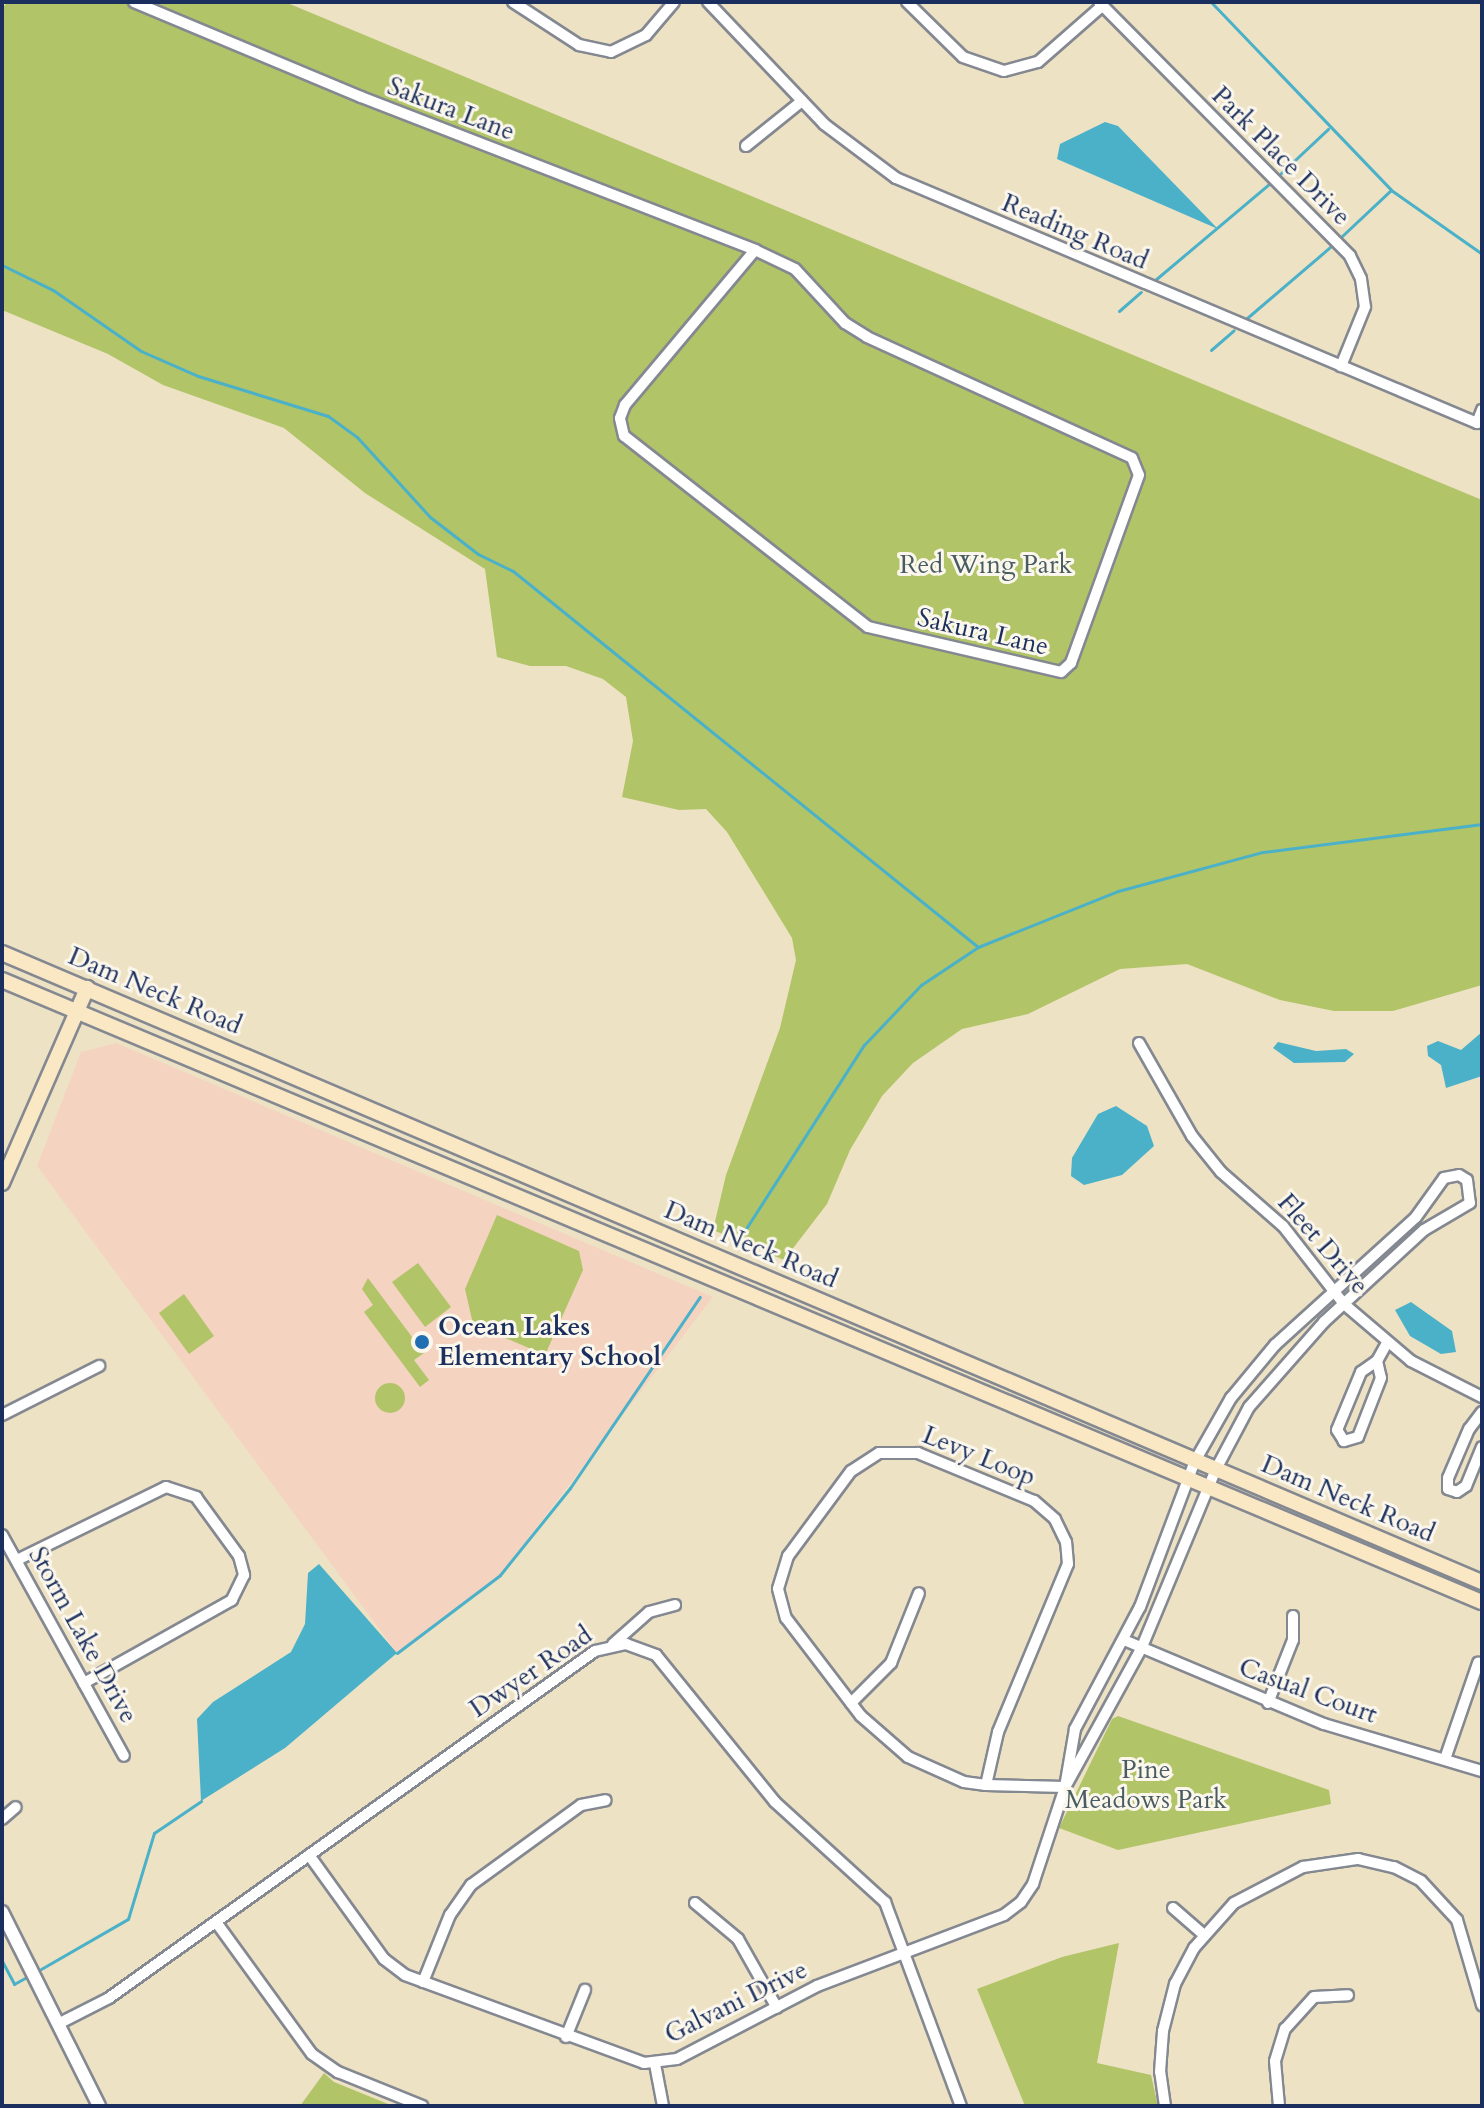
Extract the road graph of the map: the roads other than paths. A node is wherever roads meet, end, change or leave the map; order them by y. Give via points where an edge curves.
1 (134, 2) edge
2 (513, 2) edge
3 (674, 2) edge
4 (708, 2) edge
5 (907, 2) edge
6 (1100, 4) edge
7 (802, 101) junction
8 (746, 146) dead end
9 (755, 250) junction
10 (1341, 366) junction
11 (1482, 410) edge
12 (2, 953) edge
13 (2, 980) edge
14 (87, 988) junction
15 (77, 1010) junction
16 (1139, 1043) dead end
17 (446, 1141) junction
18 (436, 1161) junction
19 (2, 1183) edge
20 (1333, 1291) junction
21 (1344, 1304) junction
22 (1387, 1343) junction
23 (1377, 1361) junction
24 (99, 1366) dead end
25 (1482, 1397) edge
26 (1482, 1412) edge
27 (2, 1415) edge
28 (1482, 1447) edge
29 (1195, 1461) junction
30 (1216, 1469) junction
31 (1188, 1479) junction
32 (1209, 1487) junction
33 (2, 1535) edge
34 (17, 1560) junction
35 (1482, 1582) edge
36 (919, 1593) dead end
37 (1482, 1602) edge
38 (675, 1605) dead end
39 (1293, 1616) dead end
40 (1124, 1640) junction
41 (613, 1644) junction
42 (1141, 1649) junction
43 (1478, 1663) dead end
44 (84, 1683) junction
45 (851, 1703) junction
46 (1268, 1703) junction
47 (124, 1756) dead end
48 (1445, 1759) junction
49 (1482, 1771) edge
50 (986, 1785) junction
51 (1065, 1787) junction
52 (606, 1800) dead end
53 (16, 1807) dead end
54 (2, 1819) edge
55 (309, 1855) junction
56 (695, 1903) dead end
57 (1173, 1908) dead end
58 (2, 1912) edge
59 (216, 1922) junction
60 (1203, 1934) junction
61 (906, 1951) junction
62 (423, 1982) junction
63 (585, 1990) dead end
64 (1348, 1995) dead end
65 (1482, 2005) edge
66 (777, 2008) junction
67 (58, 2024) junction
68 (566, 2037) junction
69 (655, 2064) junction
70 (95, 2105) edge
71 (422, 2106) edge
72 (663, 2106) edge
73 (961, 2106) edge
74 (1165, 2106) edge
75 (1279, 2106) edge

1 - 9 street, Sakura Lane via 361,97
2 - 3 street via 579,45 611,52 646,35
4 - 7 street, Reading Road
5 - 6 street via 963,57 1004,71 1038,62
6 - 10 street, Park Place Drive via 1350,256 1361,279 1365,307
7 - 8 street
7 - 10 street, Reading Road via 851,148 927,194
9 - 9 street, Sakura Lane via 625,405 620,418 624,436 868,627 1061,672 1071,663 1139,475 1138,465 867,337 845,323 795,269
10 - 11 street, Reading Road via 1477,423
12 - 14 main road, Dam Neck Road
13 - 15 main road, Dam Neck Road
14 - 15 main road
14 - 17 main road, Dam Neck Road
15 - 18 main road, Dam Neck Road
15 - 19 main road
16 - 20 street, Fleet Drive via 1192,1136 1221,1172 1283,1226
17 - 18 main road
17 - 29 main road, Dam Neck Road
18 - 31 main road, Dam Neck Road
20 - 21 street, Fleet Drive
20 - 21 street, Galvani Drive via 1416,1217 1444,1178 1459,1175 1467,1180 1472,1187 1470,1203 1426,1228
20 - 29 street, Galvani Drive via 1249,1373
21 - 22 street, Fleet Drive
21 - 30 street, Galvani Drive via 1256,1398
22 - 23 street
22 - 25 street, Fleet Drive via 1427,1371
23 - 23 street via 1359,1378 1337,1430 1344,1441 1358,1437 1381,1378
24 - 27 street
26 - 28 street via 1469,1429 1448,1489 1464,1489
29 - 30 main road, Dam Neck Road
29 - 31 street, Galvani Drive
30 - 32 street, Galvani Drive
30 - 35 main road, Dam Neck Road
31 - 32 main road, Dam Neck Road
31 - 40 street, Galvani Drive
32 - 37 main road, Dam Neck Road
32 - 42 street, Galvani Drive
33 - 34 street, Storm Lake Drive
34 - 44 street, Storm Lake Drive
34 - 44 street via 142,1495 175,1486 196,1497 239,1556 244,1575 232,1600
36 - 45 street via 891,1663
38 - 41 street via 649,1612
39 - 46 street via 1293,1640
40 - 42 street, Casual Court
40 - 51 street, Galvani Drive via 1075,1729
41 - 55 street, Dwyer Road via 595,1651
41 - 61 street, Dwyer Road via 637,1646 656,1655 775,1802 876,1889
42 - 46 street, Casual Court
42 - 51 street, Galvani Drive
43 - 48 street
44 - 47 street, Storm Lake Drive
45 - 50 street, Levy Loop via 908,1757 945,1776
45 - 50 street, Levy Loop via 786,1618 778,1589 788,1556 851,1471 879,1453 906,1450 1034,1501 1062,1530 1068,1564 998,1732
46 - 48 street, Casual Court
48 - 49 street, Casual Court
50 - 51 street, Levy Loop
51 - 61 street, Galvani Drive via 1033,1884 1021,1902 1004,1915
52 - 62 street via 581,1805 477,1879 450,1915
53 - 54 street
55 - 59 street, Dwyer Road
55 - 62 street, Galvani Drive via 384,1959
56 - 66 street via 738,1939
57 - 60 street
58 - 67 street
59 - 67 street, Dwyer Road via 109,1998
59 - 71 street via 312,2054 338,2072
60 - 65 street via 1234,1903 1274,1879 1321,1862 1376,1862 1409,1874 1446,1904 1465,1939
60 - 74 street via 1168,2005 1160,2052
61 - 66 street, Galvani Drive
61 - 73 street, Dwyer Road
62 - 68 street, Galvani Drive
63 - 68 street
64 - 75 street via 1314,1997 1285,2029 1275,2061
66 - 69 street, Galvani Drive via 677,2059
67 - 70 street
68 - 69 street, Galvani Drive via 630,2061
69 - 72 street

